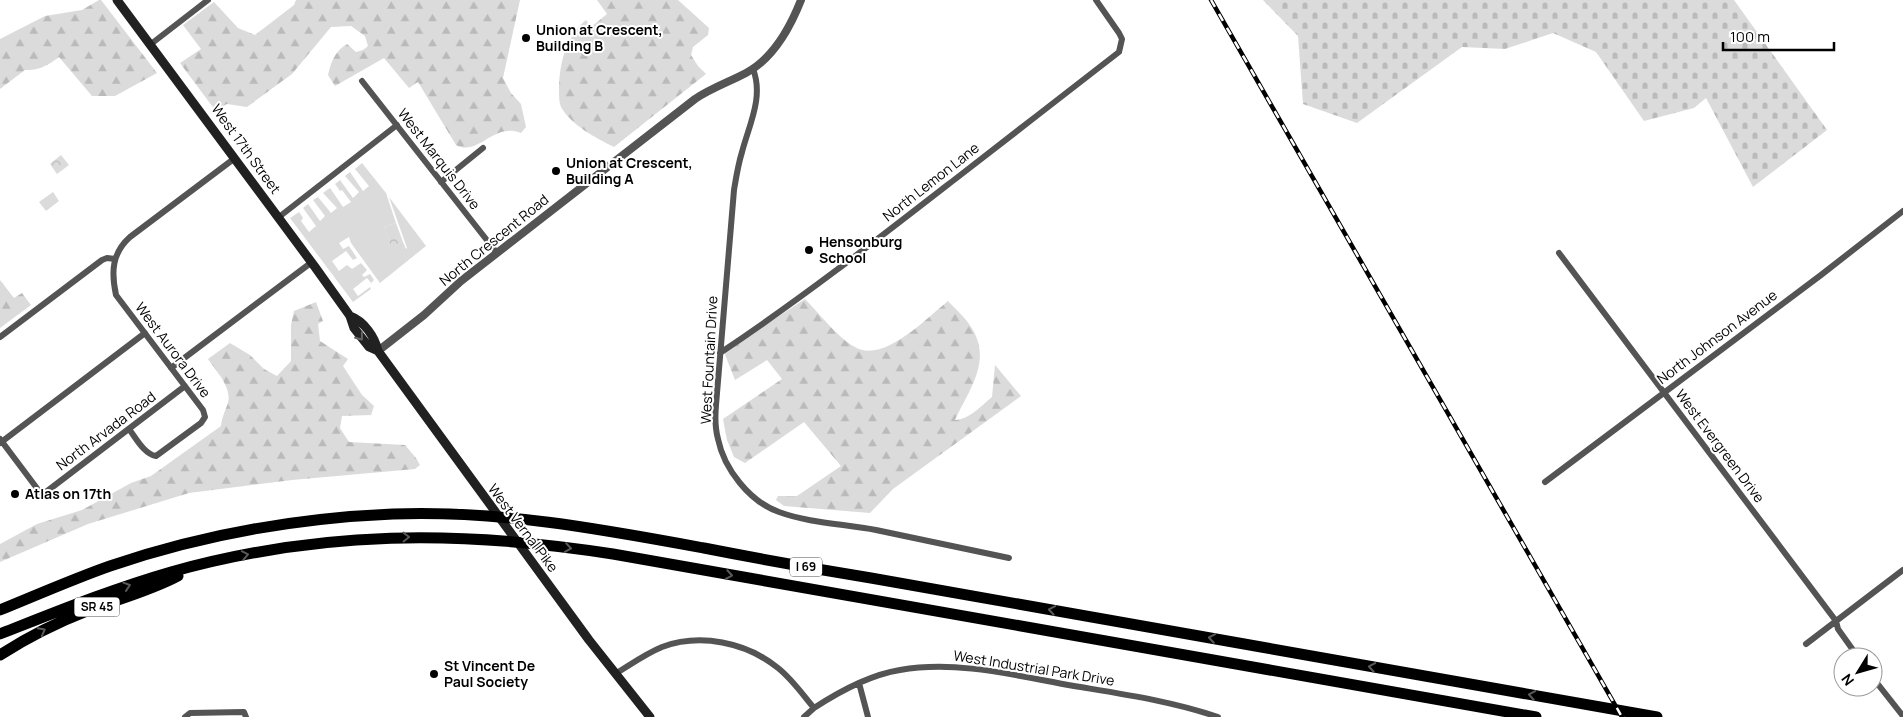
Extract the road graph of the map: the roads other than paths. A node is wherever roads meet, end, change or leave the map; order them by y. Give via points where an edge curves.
1 (117, 0) edge
2 (208, 0) edge
3 (801, 0) edge
4 (1096, 0) edge
5 (151, 44) junction
6 (753, 69) junction
7 (362, 80) dead end
8 (397, 125) junction
9 (483, 148) dead end
10 (235, 158) junction
11 (441, 182) junction
12 (1903, 211) edge
13 (279, 218) junction
14 (497, 253) junction
15 (1559, 253) dead end
16 (115, 259) junction
17 (312, 262) junction
18 (145, 333) junction
19 (0, 337) edge
20 (378, 352) junction
21 (720, 354) junction
22 (171, 368) junction
23 (185, 386) junction
24 (1664, 393) junction
25 (129, 429) junction
26 (1, 441) edge
27 (1545, 482) dead end
28 (1010, 558) dead end
29 (197, 566) junction
30 (1903, 570) edge
31 (36, 595) junction
32 (0, 605) edge
33 (0, 610) edge
34 (1836, 621) junction
35 (0, 634) edge
36 (1806, 644) dead end
37 (1851, 647) edge
38 (0, 655) edge
39 (615, 674) junction
40 (860, 683) junction
41 (1883, 691) edge
42 (814, 708) junction
43 (1652, 716) edge
44 (1903, 716) edge
45 (185, 717) edge
46 (246, 717) edge
47 (650, 717) edge
48 (804, 717) edge
49 (868, 717) edge
50 (1218, 717) edge
51 (1536, 717) edge

1 - 5 main road, West 17th Street
2 - 5 street
3 - 6 street via 780,41
4 - 21 street, North Lemon Lane via 1122,39 1119,52 799,298
5 - 10 main road, West 17th Street
6 - 14 street, North Crescent Road via 702,94
6 - 21 street, West Fountain Drive via 757,84 756,106 734,190
7 - 8 street, West Marquis Drive
8 - 11 street, West Marquis Drive
8 - 13 street
9 - 11 street
10 - 13 main road, West 17th Street
10 - 16 street via 130,237
11 - 14 street, West Marquis Drive
12 - 24 street, North Johnson Avenue
13 - 17 main road, West 17th Street
14 - 20 street, North Crescent Road
15 - 24 street, West Evergreen Drive
16 - 18 street, West Aurora Drive via 116,295
16 - 19 street via 102,260
17 - 20 main road, West 17th Street via 350,316 361,322 375,341
17 - 22 street
18 - 22 street, West Aurora Drive
18 - 26 street
20 - 39 main road, West Vernal Pike
21 - 28 street, West Fountain Drive via 716,405 718,439 735,476 759,500 788,515
22 - 23 street, West Aurora Drive
23 - 25 street, North Arvada Road
23 - 25 street, West Aurora Drive via 203,410 205,417 201,423 156,456 150,455
24 - 27 street, North Johnson Avenue
24 - 34 street, West Evergreen Drive
25 - 26 street, North Arvada Road via 42,496
35 -> 29 highway, I 69 via 120,588
38 -> 29 highway, SR 45 via 64,620 155,588
29 -> 51 highway, I 69 via 276,549 384,538 465,538 558,546
30 - 34 street
31 - 32 highway
31 - 33 highway, I 69
43 -> 31 highway, I 69 via 582,526 474,514 324,519 244,531 129,560
34 - 36 street
34 - 37 street, West Evergreen Drive
39 - 42 street via 644,656 676,643 705,640 725,643 766,659 788,677
39 - 47 main road, West Vernal Pike
40 - 42 street, West Industrial Park Drive
40 - 49 street
40 - 50 street, West Industrial Park Drive via 899,670 938,666 969,668 1178,704
41 - 44 street
42 - 48 street, West Industrial Park Drive
45 - 46 street via 190,713 244,712

